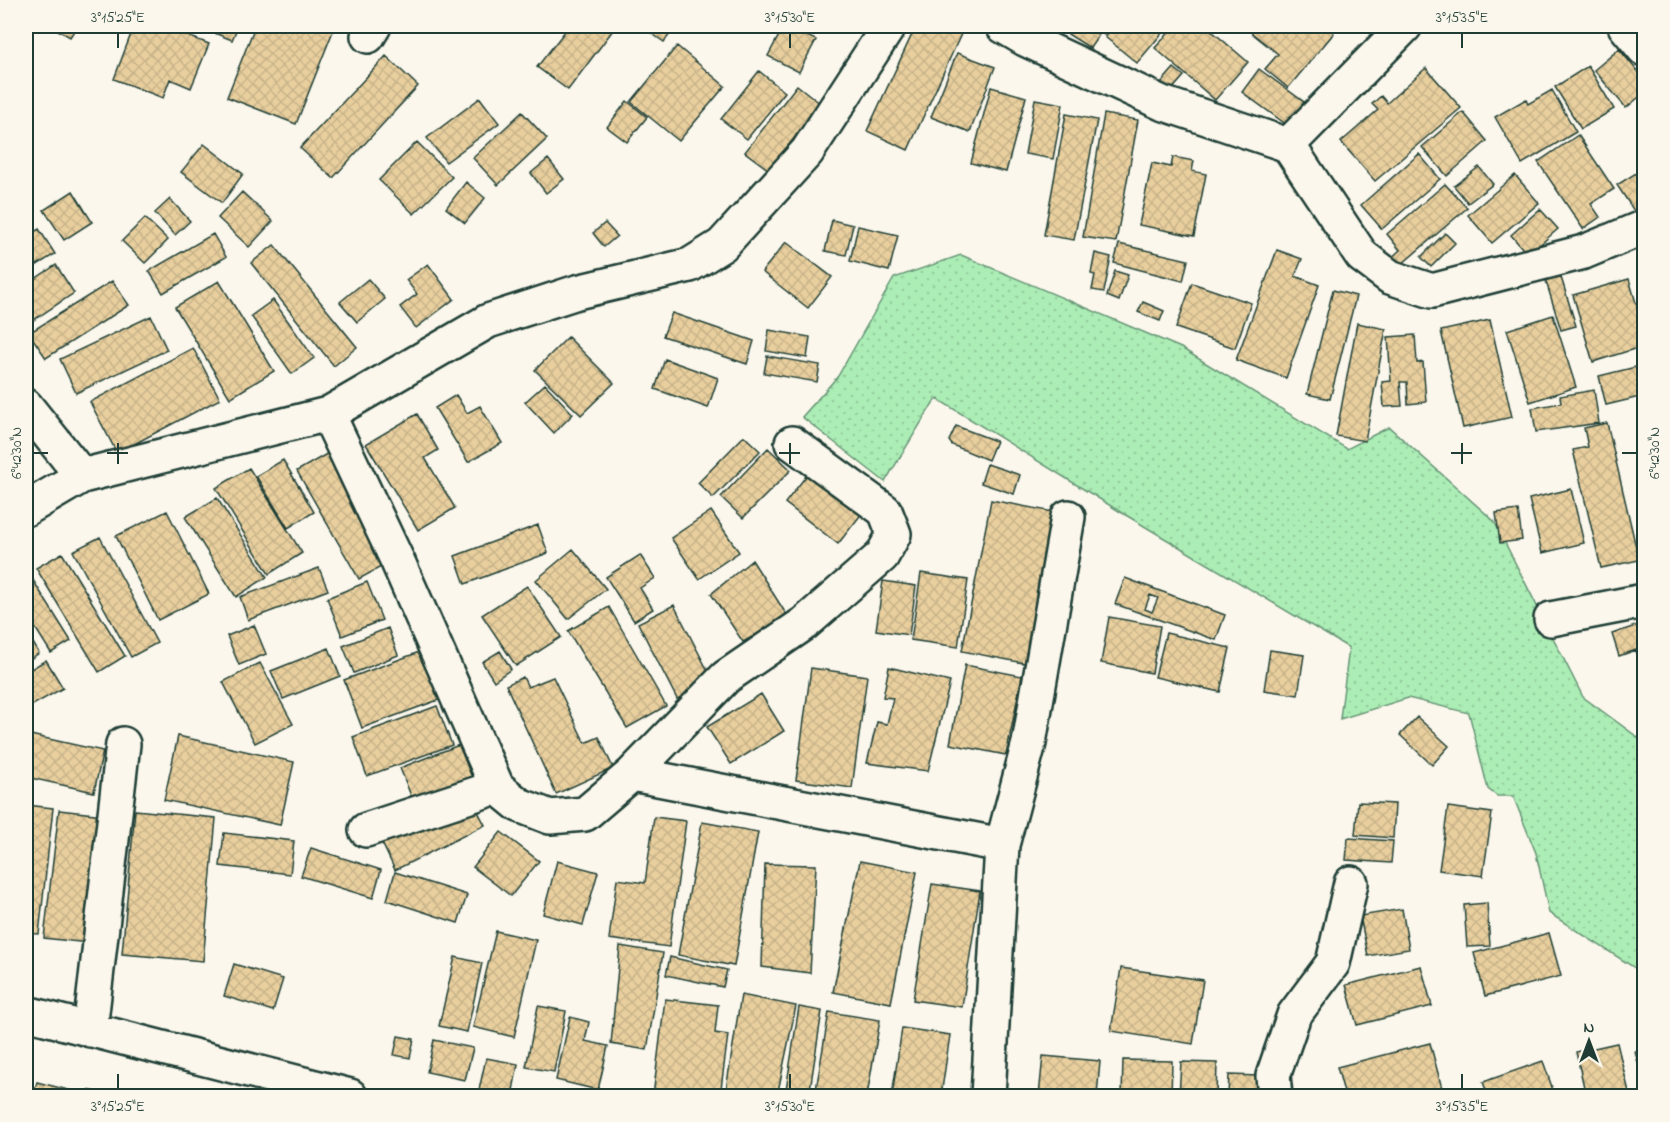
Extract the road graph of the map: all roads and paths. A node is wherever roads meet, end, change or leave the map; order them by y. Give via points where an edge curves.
1 (889, 26) edge
2 (1003, 26) edge
3 (1405, 26) edge
4 (1625, 26) edge
5 (1644, 48) edge
6 (1288, 145) junction
7 (1644, 227) edge
8 (26, 406) edge
9 (328, 414) junction
10 (792, 443) dead end
11 (82, 476) junction
12 (26, 509) edge
13 (1068, 517) dead end
14 (1644, 601) edge
15 (1551, 619) dead end
16 (123, 744) dead end
17 (632, 774) junction
18 (497, 787) junction
19 (366, 830) dead end
20 (1002, 845) junction
21 (1351, 883) dead end
22 (26, 1014) edge
23 (90, 1030) junction
24 (350, 1096) edge
25 (988, 1096) edge
26 (1275, 1096) edge

1 - 9 street via 807,152 722,245 690,265 577,292 488,321
2 - 6 street via 1162,103
3 - 6 street
4 - 5 street
6 - 7 street via 1362,256 1390,277 1432,291 1584,252
8 - 11 street
9 - 11 street
9 - 18 street
10 - 17 street via 885,511 894,534 882,556 805,623 726,677
11 - 12 street
13 - 20 street via 1029,744
14 - 15 street
16 - 23 street
17 - 18 street via 585,814 550,817 519,806
17 - 20 street
18 - 19 street
20 - 25 street
21 - 26 street via 1334,963 1294,1016 1273,1076
22 - 23 street
23 - 24 street

